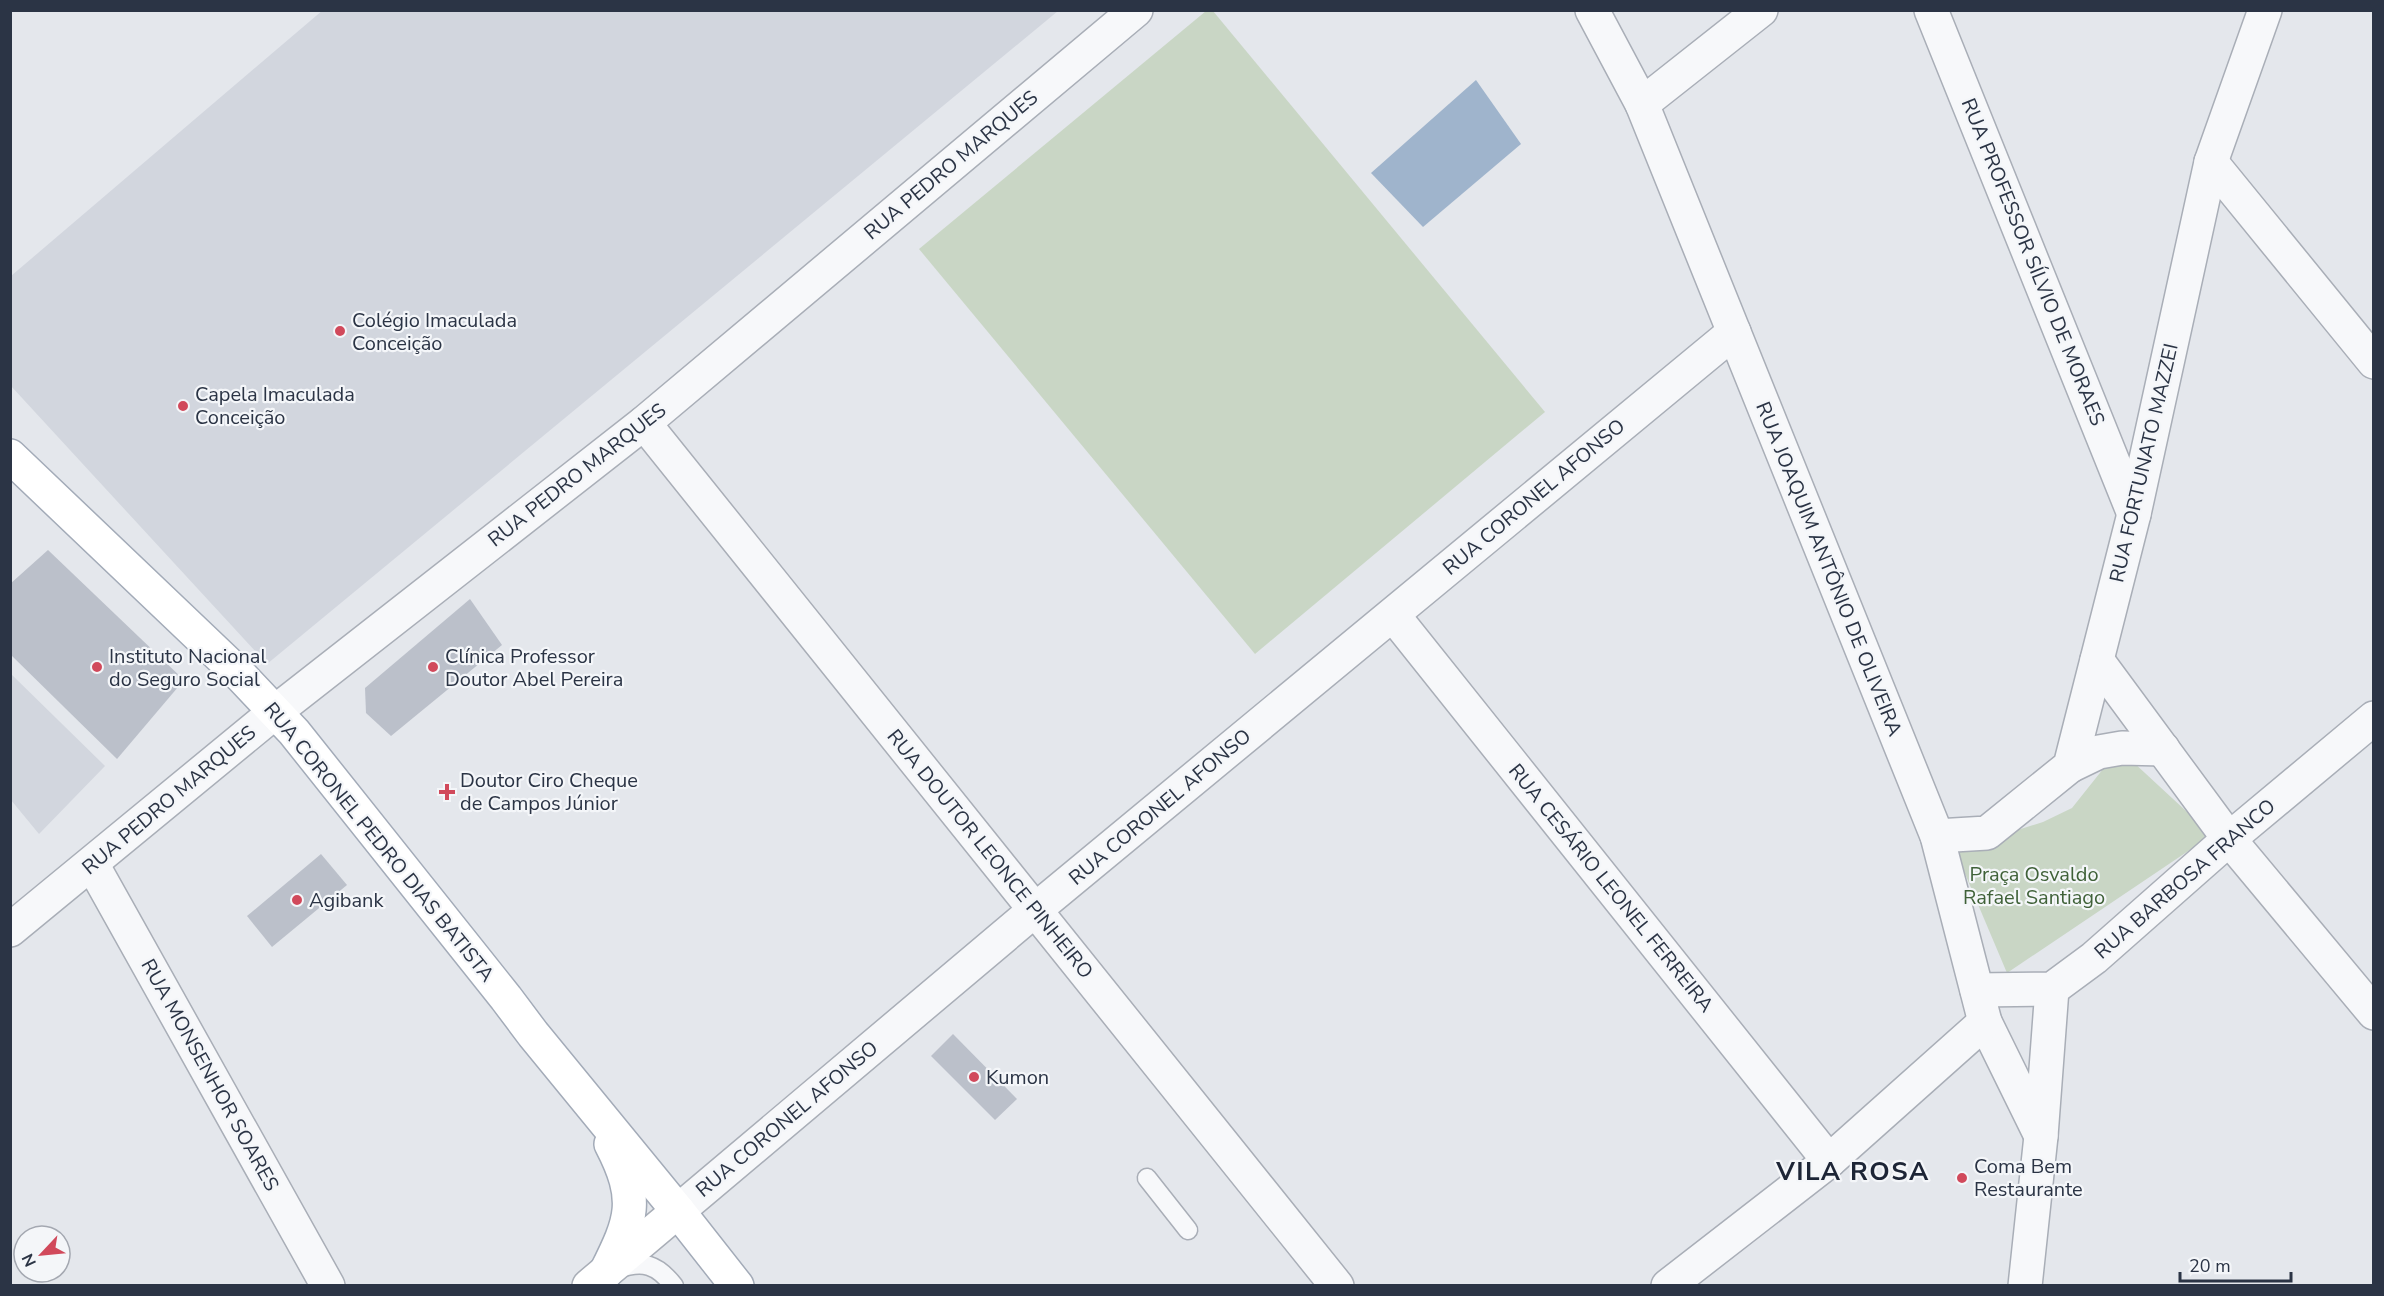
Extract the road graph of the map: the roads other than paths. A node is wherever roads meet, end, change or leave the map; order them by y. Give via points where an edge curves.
1 (1136, 10) edge
2 (1592, 10) edge
3 (1761, 10) edge
4 (1931, 10) edge
5 (2265, 10) edge
6 (1642, 104) junction
7 (2211, 162) junction
8 (1734, 332) junction
9 (2373, 362) edge
10 (644, 423) junction
11 (10, 456) edge
12 (2134, 514) junction
13 (1392, 615) junction
14 (2097, 660) junction
15 (275, 712) junction
16 (2373, 718) edge
17 (2163, 749) junction
18 (2070, 766) junction
19 (1937, 836) junction
20 (2229, 839) junction
21 (92, 864) junction
22 (1035, 910) junction
23 (10, 930) edge
24 (1977, 990) junction
25 (2052, 990) junction
26 (2373, 1013) edge
27 (1985, 1022) junction
28 (591, 1105) junction
29 (2042, 1136) junction
30 (1829, 1161) junction
31 (1147, 1178) dead end
32 (678, 1211) junction
33 (1188, 1230) dead end
34 (598, 1279) edge
35 (328, 1286) edge
36 (674, 1286) edge
37 (736, 1286) edge
38 (1337, 1286) edge
39 (1668, 1286) edge
40 (2025, 1286) edge

1 - 10 street, RUA PEDRO MARQUES
2 - 6 street, RUA JOAQUIM ANTÔNIO DE OLIVEIRA
3 - 6 street
4 - 12 street, RUA PROFESSOR SÍLVIO DE MORAES
5 - 7 street, RUA FORTUNATO MAZZEI
6 - 8 street, RUA JOAQUIM ANTÔNIO DE OLIVEIRA
7 - 9 street
7 - 12 street, RUA FORTUNATO MAZZEI
8 - 13 street, RUA CORONEL AFONSO
8 - 19 street, RUA JOAQUIM ANTÔNIO DE OLIVEIRA
10 - 15 street, RUA PEDRO MARQUES
10 - 22 street, RUA DOUTOR LEONCE PINHEIRO
11 - 15 main road, RUA CORONEL PEDRO DIAS BATISTA
12 - 14 street, RUA FORTUNATO MAZZEI
13 - 22 street, RUA CORONEL AFONSO
13 - 30 street, RUA CESÁRIO LEONEL FERREIRA
14 - 17 street
14 - 18 street, RUA FORTUNATO MAZZEI
15 - 21 street, RUA PEDRO MARQUES
15 - 28 main road, RUA CORONEL PEDRO DIAS BATISTA
16 - 20 street, RUA BARBOSA FRANCO
17 - 18 street via 2099,752
17 - 20 street
18 - 19 street via 1987,833
19 - 24 street, RUA JOAQUIM ANTÔNIO DE OLIVEIRA
20 - 25 street, RUA BARBOSA FRANCO
20 - 26 street
21 - 23 street, RUA PEDRO MARQUES
21 - 35 street, RUA MONSENHOR SOARES
22 - 32 street, RUA CORONEL AFONSO
22 - 38 street, RUA DOUTOR LEONCE PINHEIRO
24 - 25 street
24 - 27 street, RUA JOAQUIM ANTÔNIO DE OLIVEIRA
25 - 29 street
27 - 29 street, RUA JOAQUIM ANTÔNIO DE OLIVEIRA
27 - 30 street
28 - 32 main road
28 - 34 main road via 615,1152 631,1209 626,1233
29 - 40 street
30 - 39 street
31 - 33 lane
32 - 34 main road, RUA CORONEL AFONSO
32 - 37 main road
34 - 36 lane via 629,1265 650,1266 664,1273

